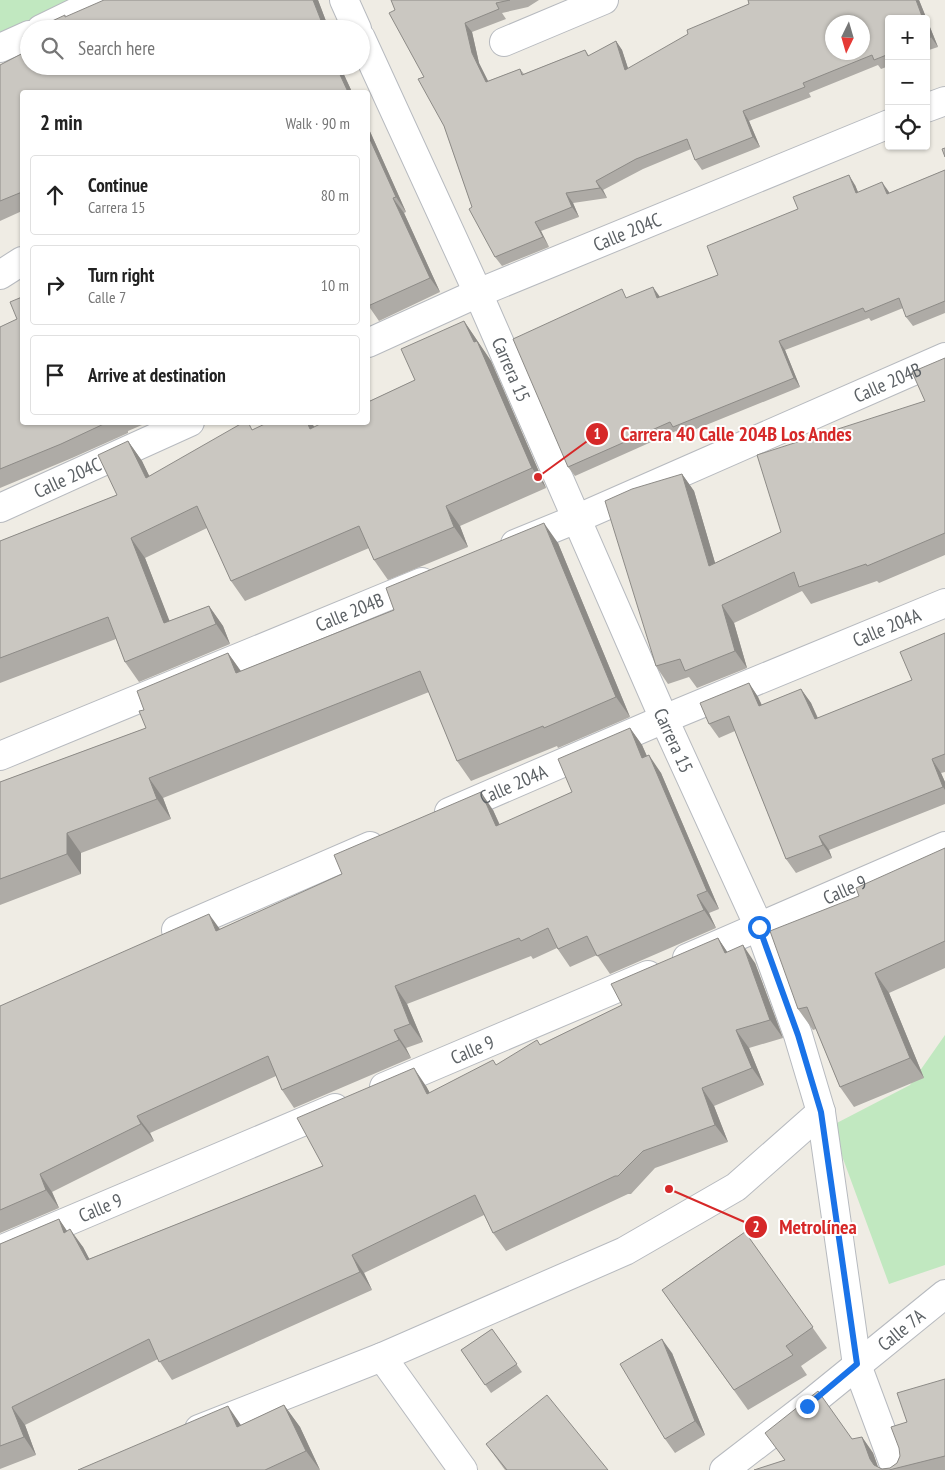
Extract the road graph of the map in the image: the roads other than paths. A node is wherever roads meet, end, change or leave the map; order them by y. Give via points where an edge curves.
1 (101, 0) edge
2 (344, 0) edge
3 (604, 0) edge
4 (60, 20) edge
5 (353, 20) edge
6 (20, 39) edge
7 (504, 42) dead end
8 (0, 48) edge
9 (370, 73) edge
10 (377, 100) edge
11 (945, 101) edge
12 (930, 107) edge
13 (885, 126) edge
14 (20, 262) edge
15 (0, 275) edge
16 (478, 293) junction
17 (370, 342) edge
18 (945, 357) edge
19 (183, 425) edge
20 (0, 508) edge
21 (576, 519) junction
22 (494, 553) edge
23 (448, 572) edge
24 (945, 603) edge
25 (664, 719) junction
26 (0, 756) edge
27 (428, 822) edge
28 (391, 837) edge
29 (945, 846) edge
30 (759, 927) junction
31 (155, 939) edge
32 (821, 1112) junction
33 (0, 1250) edge
34 (945, 1294) edge
35 (382, 1357) junction
36 (857, 1364) junction
37 (175, 1438) edge
38 (463, 1470) edge
39 (724, 1470) edge
40 (896, 1470) edge

1 - 4 street
2 - 5 street
3 - 7 street
6 - 8 street
9 - 10 street, Carrera 15
10 - 16 street, Carrera 15
11 - 12 street
13 - 16 street, Calle 204C
14 - 15 street
16 - 17 street, Calle 204C
16 - 21 street, Carrera 15
18 - 21 street, Calle 204B
19 - 20 street, Calle 204C
21 - 22 street, Calle 204B
21 - 25 street, Carrera 15
23 - 26 street, Calle 204B
24 - 25 street, Calle 204A
25 - 27 street, Calle 204A
25 - 30 street, Carrera 15
28 - 31 street
29 - 30 street, Calle 9
30 - 32 street, Carrera 15 via 798,1035
30 - 33 street, Calle 9
32 - 35 street via 736,1187 625,1251
32 - 36 street, Carrera 15
34 - 36 street, Calle 7A
35 - 37 street
35 - 38 street
36 - 39 street, Calle 7A
36 - 40 street, Carrera 15

